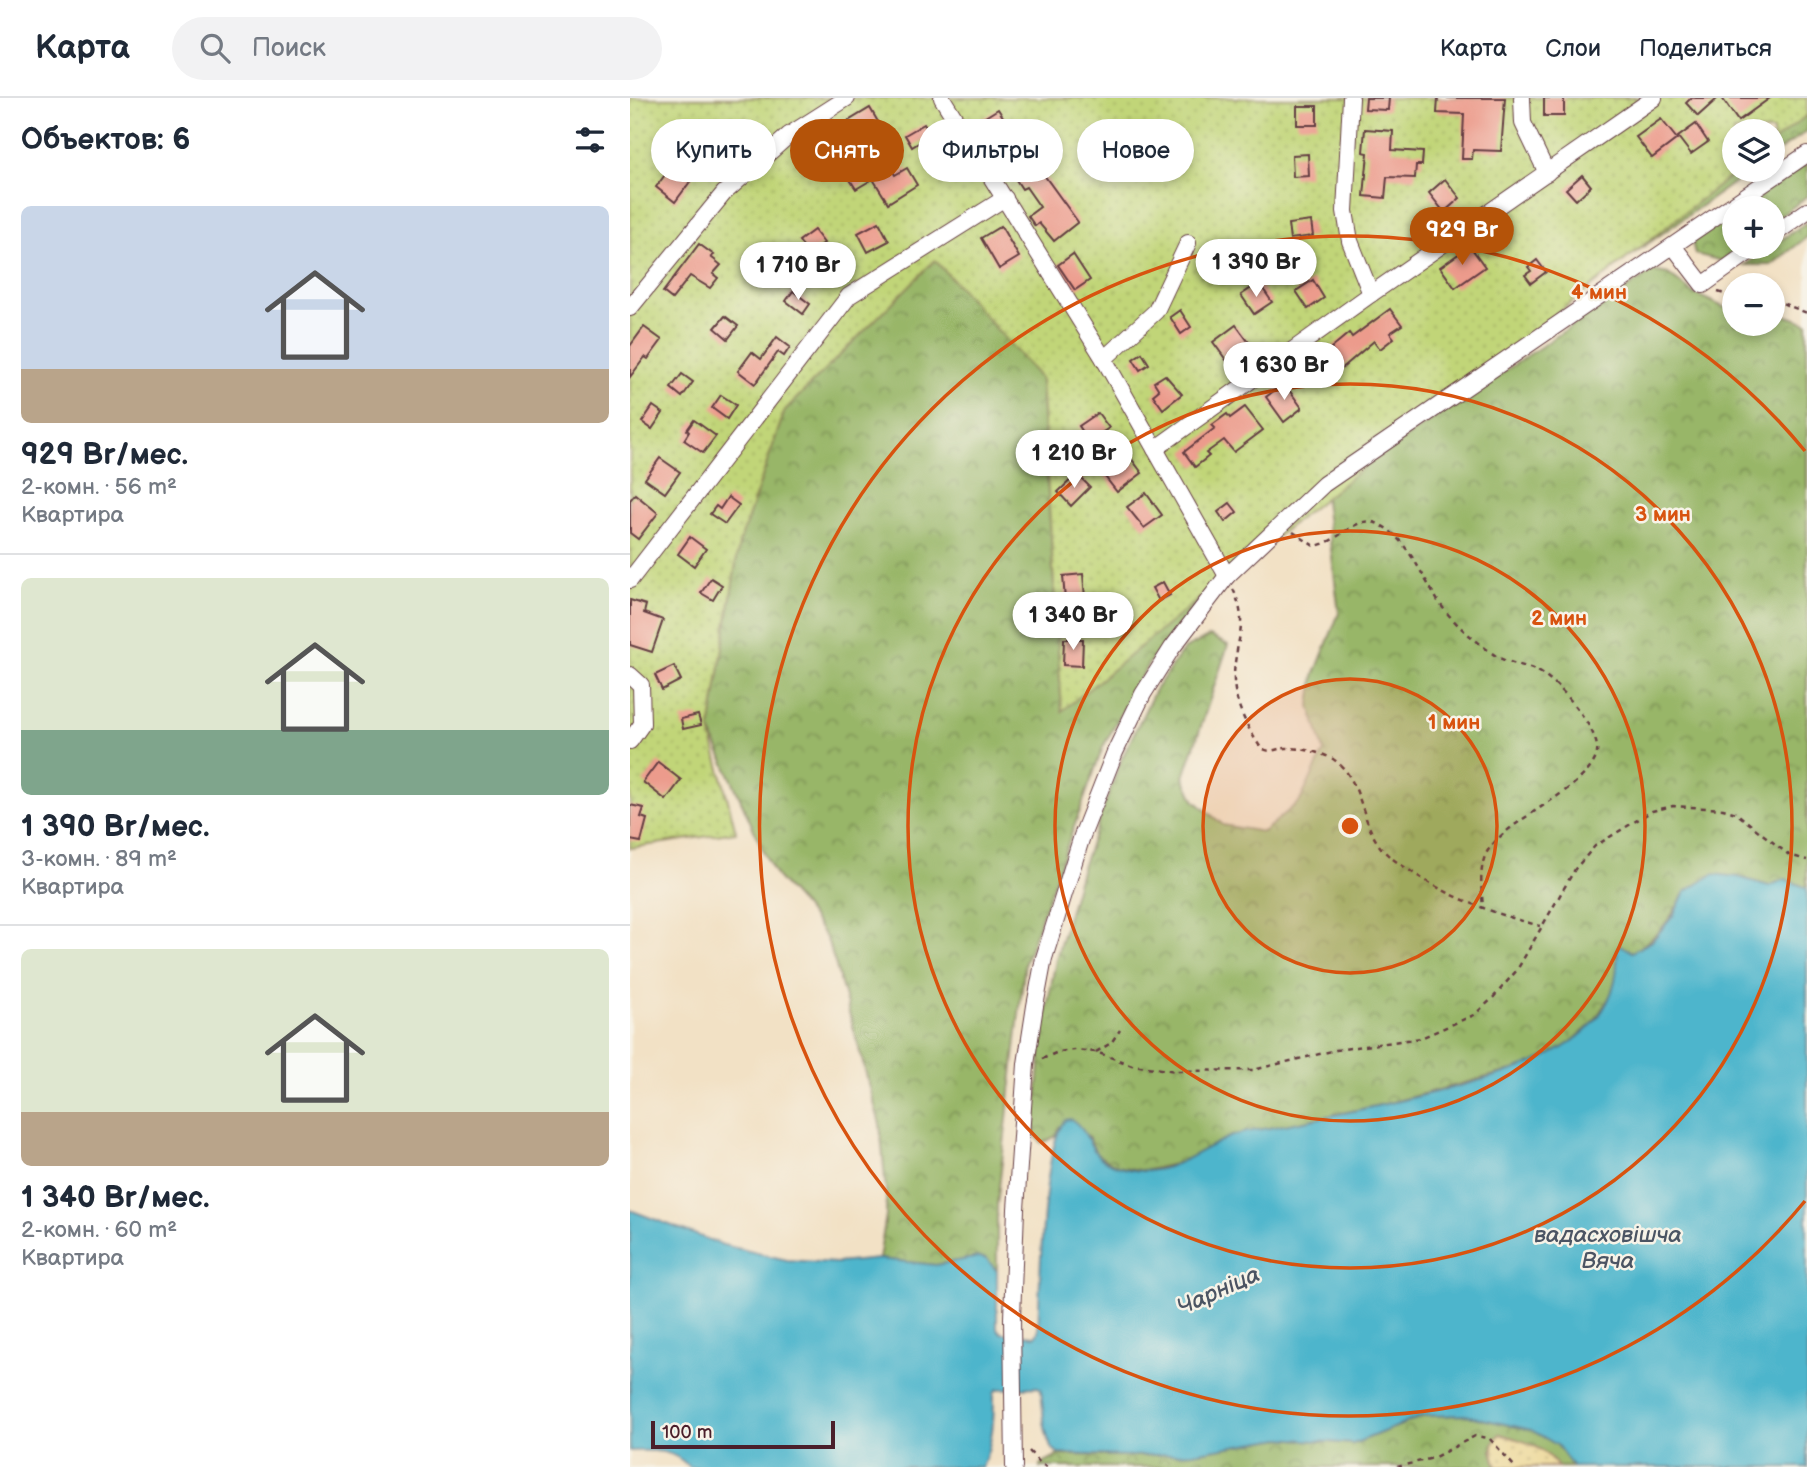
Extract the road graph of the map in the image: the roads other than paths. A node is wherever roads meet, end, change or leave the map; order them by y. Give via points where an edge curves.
1 (847, 98) edge
2 (942, 98) edge
3 (1351, 98) edge
4 (1522, 98) edge
5 (1654, 98) edge
6 (1807, 154) edge
7 (1547, 173) junction
8 (1005, 198) junction
9 (1807, 211) edge
10 (1785, 227) edge
11 (1188, 243) dead end
12 (1674, 247) junction
13 (1739, 259) edge
14 (1371, 294) junction
15 (630, 308) edge
16 (1104, 359) junction
17 (1155, 449) junction
18 (1227, 576) junction
19 (630, 580) edge
20 (630, 675) edge
21 (630, 741) edge
22 (1014, 1467) edge

1 - 15 street via 789,135 724,192
2 - 8 street
3 - 14 street via 1345,211 1350,241
4 - 7 street via 1523,123
5 - 7 street
6 - 12 street
7 - 14 street
8 - 16 street
8 - 19 street via 849,296
9 - 10 street
11 - 16 street via 1156,311
12 - 13 street via 1703,285
12 - 18 street via 1324,484
14 - 17 street
16 - 17 street
17 - 18 street
18 - 22 street via 1172,648 1115,752 1082,836 1044,958 1026,1064 1016,1209
20 - 21 street via 641,685 642,724

